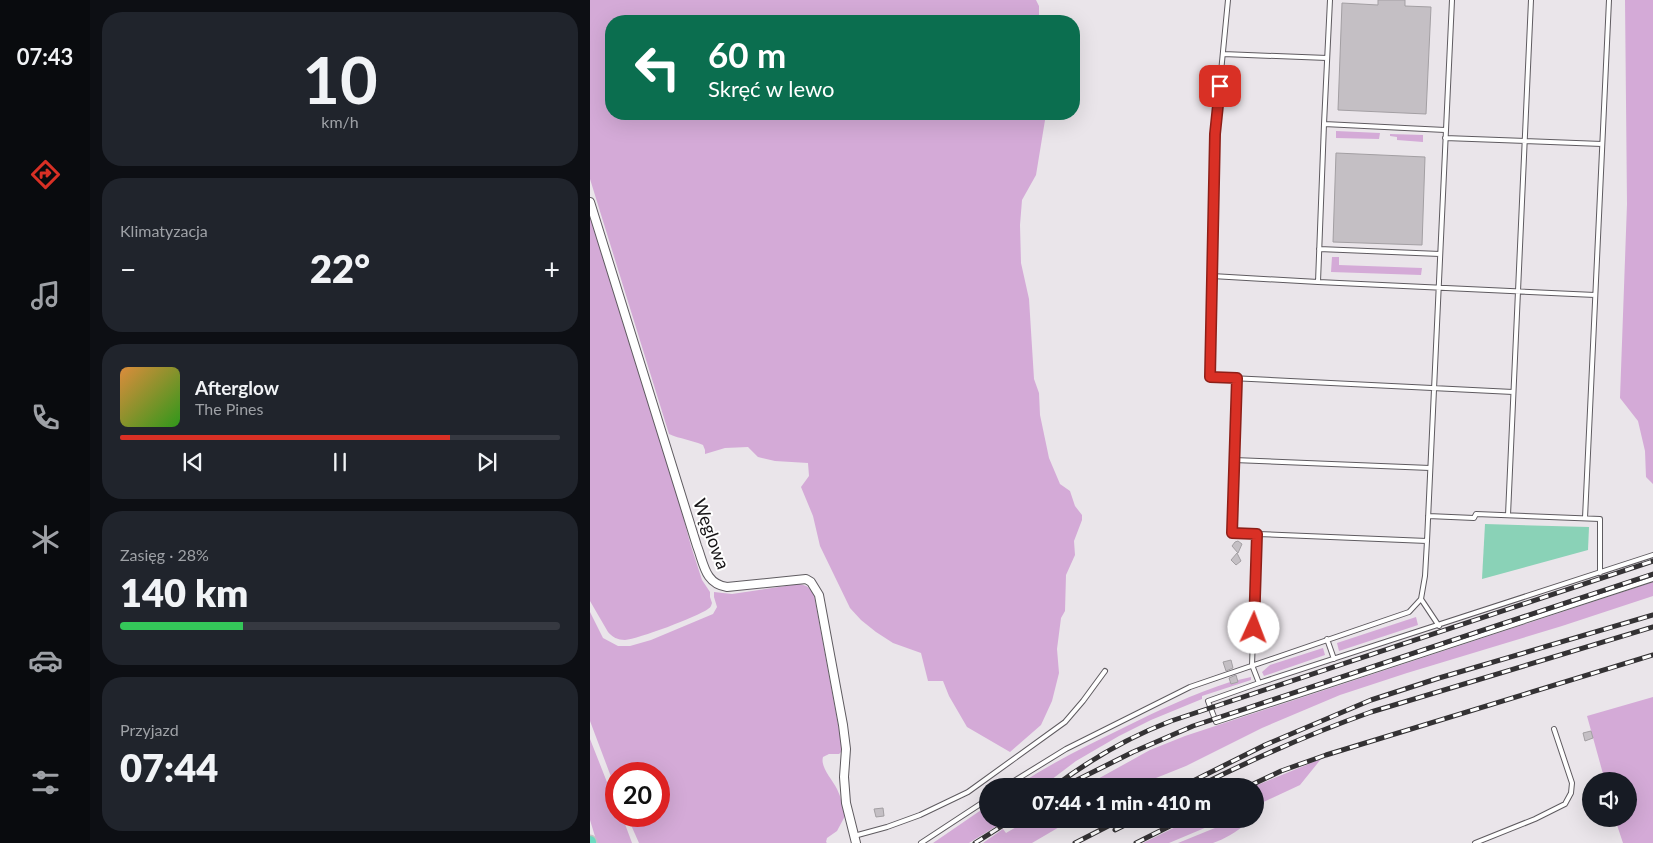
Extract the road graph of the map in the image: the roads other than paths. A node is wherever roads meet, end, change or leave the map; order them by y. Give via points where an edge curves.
1 (1228, 0) edge
2 (1330, 0) edge
3 (1452, 0) edge
4 (1531, 0) edge
5 (1609, 0) edge
6 (1223, 54) junction
7 (1327, 58) junction
8 (1324, 124) junction
9 (1445, 130) junction
10 (1445, 138) junction
11 (1524, 142) junction
12 (1602, 144) junction
13 (590, 202) edge
14 (1319, 249) junction
15 (1440, 254) junction
16 (1212, 276) junction
17 (1318, 282) junction
18 (1438, 287) junction
19 (1518, 292) junction
20 (1595, 295) junction
21 (1237, 378) junction
22 (1434, 388) junction
23 (1513, 392) junction
24 (1234, 460) junction
25 (1430, 468) junction
26 (1508, 515) junction
27 (1428, 516) junction
28 (1585, 518) junction
29 (1257, 534) junction
30 (1427, 541) junction
31 (1653, 555) edge
32 (1600, 573) junction
33 (1653, 579) edge
34 (1420, 599) junction
35 (1439, 626) junction
36 (1327, 639) junction
37 (1334, 659) junction
38 (1252, 665) junction
39 (1105, 671) dead end
40 (1259, 683) junction
41 (1554, 729) dead end
42 (1019, 778) edge
43 (979, 805) edge
44 (855, 839) edge
45 (921, 843) edge
46 (1475, 843) edge

1 - 6 lane
2 - 7 lane
3 - 9 lane
4 - 11 lane
5 - 12 lane
6 - 7 lane
6 - 16 lane via 1215,134
7 - 8 lane
8 - 9 lane
8 - 14 lane
9 - 10 lane
10 - 11 lane
10 - 15 lane
11 - 12 lane
11 - 19 lane
12 - 20 lane
13 - 44 street, Węglowa via 709,578 715,584 727,587 806,580 811,582 818,595 843,725 846,749 844,788
14 - 15 lane
14 - 17 lane
15 - 18 lane
16 - 17 lane
16 - 21 lane via 1210,377
17 - 18 lane
18 - 19 lane
18 - 22 lane
19 - 20 lane
19 - 23 lane
20 - 28 lane
21 - 22 lane
21 - 24 lane
22 - 23 lane
22 - 25 lane
23 - 26 lane
24 - 25 lane
24 - 29 lane via 1232,533
25 - 27 lane
26 - 27 lane via 1476,514 1474,518
26 - 28 lane
27 - 30 lane
28 - 32 lane via 1600,519
29 - 30 lane
29 - 38 lane
30 - 34 lane
31 - 32 lane
32 - 35 lane
33 - 40 lane via 1216,722 1208,701
34 - 35 lane
34 - 36 lane via 1409,612
35 - 37 lane
36 - 37 lane
36 - 38 lane
37 - 40 lane
38 - 40 lane
38 - 42 lane via 1190,687 1066,749
39 - 44 lane via 1065,722 968,792 920,815
41 - 46 lane via 1572,783 1565,804 1535,820
43 - 45 lane

